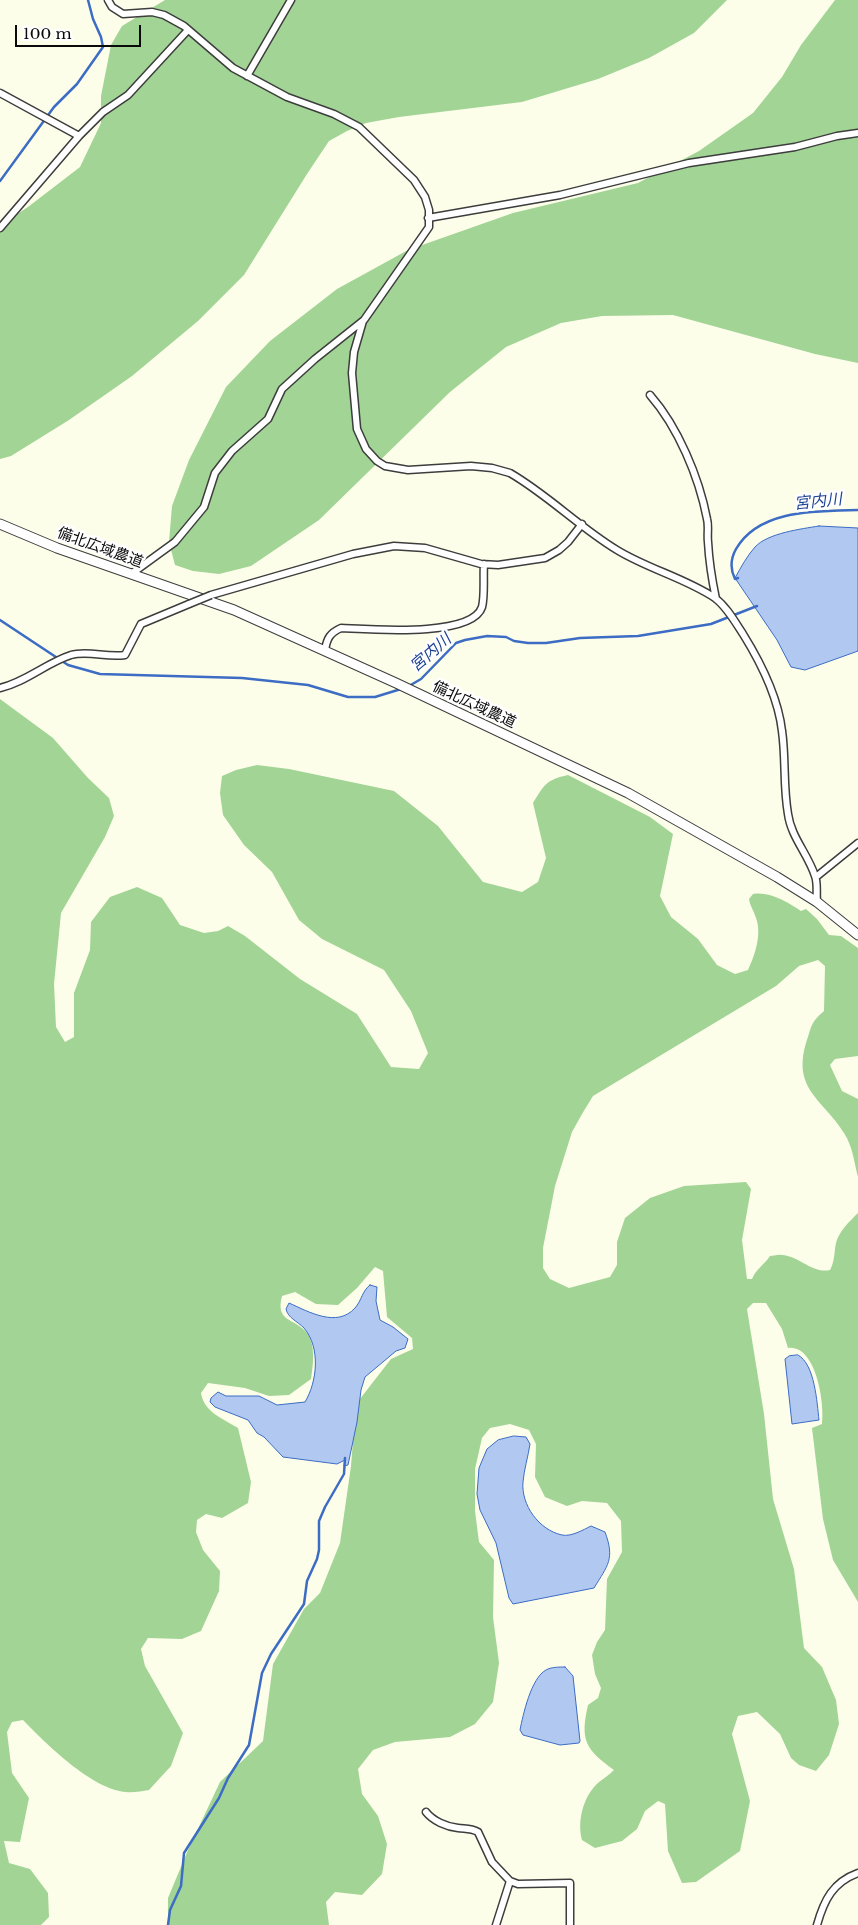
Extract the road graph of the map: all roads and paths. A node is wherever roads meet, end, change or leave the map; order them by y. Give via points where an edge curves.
1 (108, 0) edge
2 (291, 0) edge
3 (188, 30) junction
4 (247, 76) junction
5 (0, 93) edge
6 (858, 133) edge
7 (79, 136) junction
8 (428, 218) junction
9 (0, 228) edge
10 (364, 320) junction
11 (650, 395) dead end
12 (0, 524) edge
13 (582, 524) junction
14 (484, 564) junction
15 (131, 574) junction
16 (716, 599) junction
17 (325, 650) junction
18 (0, 688) edge
19 (858, 843) edge
20 (816, 877) junction
21 (816, 902) junction
22 (858, 935) edge
23 (426, 1812) dead end
24 (858, 1873) edge
25 (510, 1881) junction
26 (496, 1925) edge
27 (570, 1925) edge
28 (817, 1925) edge

1 - 3 street via 123,14 152,12 164,15
2 - 4 street
3 - 4 street via 232,68
3 - 7 street via 128,95 103,112
4 - 8 street via 287,97 359,127 414,180 425,196
5 - 7 street
6 - 8 street via 689,164 560,195
7 - 9 street
8 - 10 street via 429,227
10 - 13 street via 354,352 352,373 356,420 366,449 377,461 408,470 471,466 510,473
10 - 15 street via 282,390 268,419 232,451 215,473 204,507 175,542
11 - 16 street via 660,407 698,482 708,521
12 - 15 street, 備北広域農道
13 - 14 street via 568,542 545,558
13 - 16 street via 616,550 646,567
14 - 17 street via 482,607 476,616 436,629 341,628 327,638
14 - 18 street, bridge via 425,548 394,546 352,554 211,595 141,624 125,656 72,654
15 - 17 street, 備北広域農道 via 234,610
16 - 20 street via 750,646 775,698 782,730 788,817
17 - 21 street, 備北広域農道 via 628,793
19 - 20 street
20 - 21 street
21 - 22 street, 備北広域農道
23 - 25 street via 449,1826 478,1832 487,1854
24 - 28 street via 846,1878 830,1893
25 - 26 street
25 - 27 street via 518,1884 570,1884

